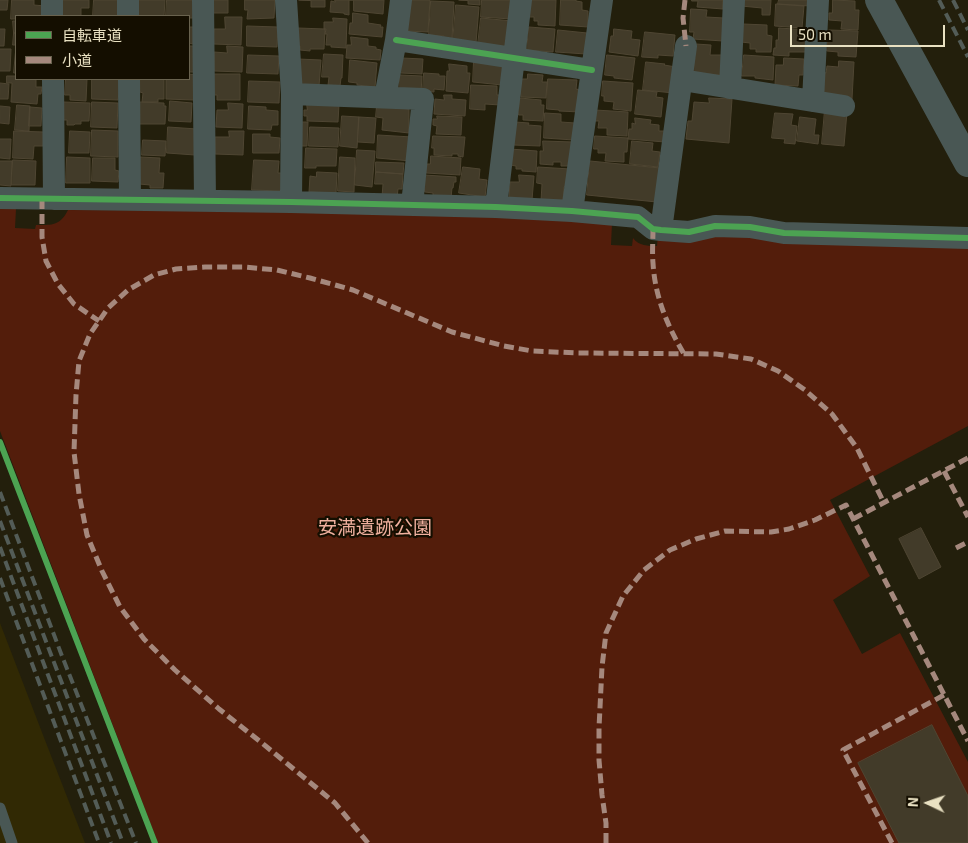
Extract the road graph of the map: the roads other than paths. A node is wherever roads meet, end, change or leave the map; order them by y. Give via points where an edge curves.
1 (52, 0) edge
2 (128, 0) edge
3 (203, 0) edge
4 (286, 0) edge
5 (401, 0) edge
6 (521, 0) edge
7 (602, 0) edge
8 (734, 0) edge
9 (818, 0) edge
10 (879, 0) edge
11 (52, 15) edge
12 (128, 15) edge
13 (396, 40) junction
14 (686, 46) dead end
15 (514, 58) junction
16 (592, 70) junction
17 (53, 80) edge
18 (129, 80) edge
19 (682, 80) junction
20 (730, 88) junction
21 (292, 94) junction
22 (385, 97) junction
23 (813, 101) junction
24 (844, 106) dead end
25 (968, 163) edge
26 (0, 198) edge
27 (54, 199) junction
28 (130, 200) junction
29 (205, 201) junction
30 (291, 202) junction
31 (412, 206) junction
32 (496, 207) junction
33 (572, 211) junction
34 (661, 230) junction
35 (968, 238) edge
36 (0, 808) edge
37 (12, 843) edge

1 - 11 street
2 - 12 street
3 - 29 street
4 - 21 street
5 - 13 street
6 - 15 street
7 - 16 street
8 - 20 street
9 - 23 street
10 - 25 street
13 - 15 street
13 - 22 street
14 - 19 street
15 - 16 street
15 - 32 street
16 - 33 street
17 - 27 street
18 - 28 street
19 - 20 street
19 - 34 street
20 - 23 street
21 - 22 street
21 - 30 street
22 - 31 street via 424,99
23 - 24 street
26 - 27 street
27 - 28 street
28 - 29 street
29 - 30 street
30 - 31 street
31 - 32 street
32 - 33 street
33 - 34 street via 638,217 654,229
34 - 35 street via 689,232 715,226 750,227 784,233
36 - 37 lane

